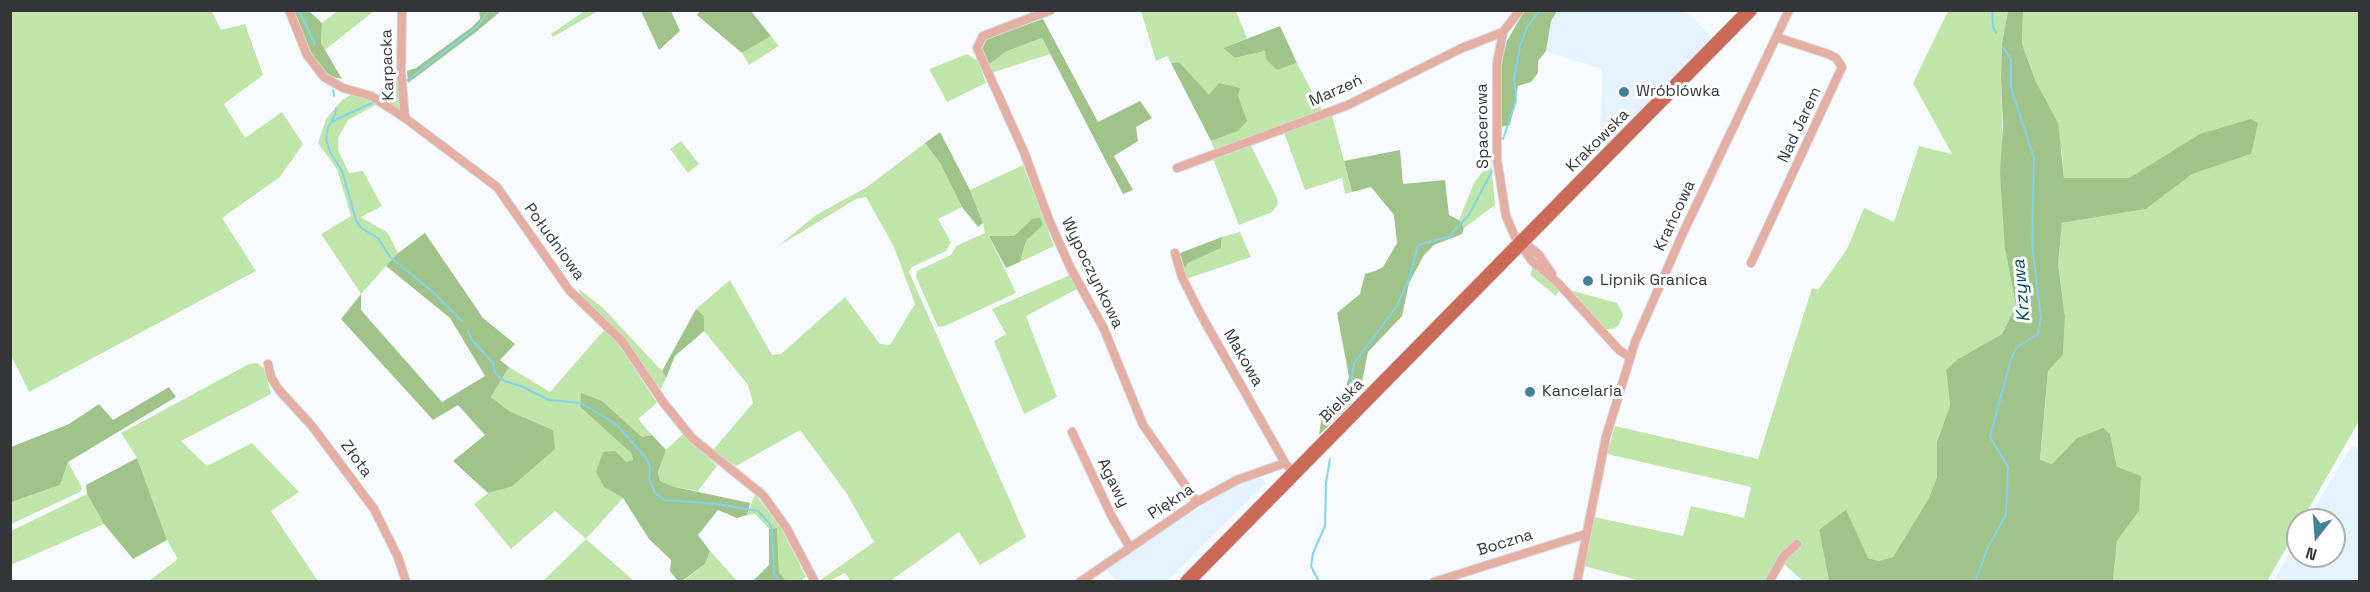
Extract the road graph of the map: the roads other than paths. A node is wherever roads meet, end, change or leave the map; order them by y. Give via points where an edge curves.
1 (290, 10) edge
2 (402, 10) edge
3 (1051, 10) edge
4 (1520, 10) edge
5 (1750, 10) edge
6 (1789, 10) edge
7 (1503, 32) junction
8 (1776, 37) junction
9 (405, 118) junction
10 (1177, 168) dead end
11 (1521, 244) junction
12 (1174, 253) dead end
13 (1751, 263) dead end
14 (1630, 357) junction
15 (268, 364) dead end
16 (1072, 432) dead end
17 (1290, 468) junction
18 (1197, 502) junction
19 (1586, 534) junction
20 (1797, 544) dead end
21 (1129, 546) junction
22 (406, 582) edge
23 (815, 582) edge
24 (1080, 582) edge
25 (1187, 582) edge
26 (1434, 582) edge
27 (1577, 582) edge
28 (1769, 582) edge

1 - 9 street, Południowa via 307,55 324,77 343,88 371,96
2 - 9 street, Karpacka
3 - 18 street, Wypoczynkowa via 984,36 977,48 1024,152 1049,220 1104,329 1143,425
4 - 7 street, Spacerowa
5 - 11 main road, Krakowska
6 - 8 street, Krańcowa
7 - 10 street, Marzeń via 1348,105
7 - 11 street, Spacerowa via 1497,64 1497,159 1506,216
8 - 13 street, Nad Jarem via 1836,58 1842,72
8 - 14 street, Krańcowa via 1678,243
9 - 23 street, Południowa via 497,188 568,290 622,341 692,438 763,495 786,526
11 - 14 street, Spacerowa via 1532,261
11 - 17 main road, Bielska
12 - 17 street, Makowa via 1200,313
14 - 19 street, Krańcowa via 1606,437
15 - 22 street, Złota via 279,390 312,426 374,509
16 - 21 street, Agawy
17 - 18 street, Piękna via 1237,480
17 - 25 main road, Bielska
18 - 21 street, Piękna
19 - 26 street, Boczna
19 - 27 street, Krańcowa
20 - 28 street
21 - 24 street, Piękna

